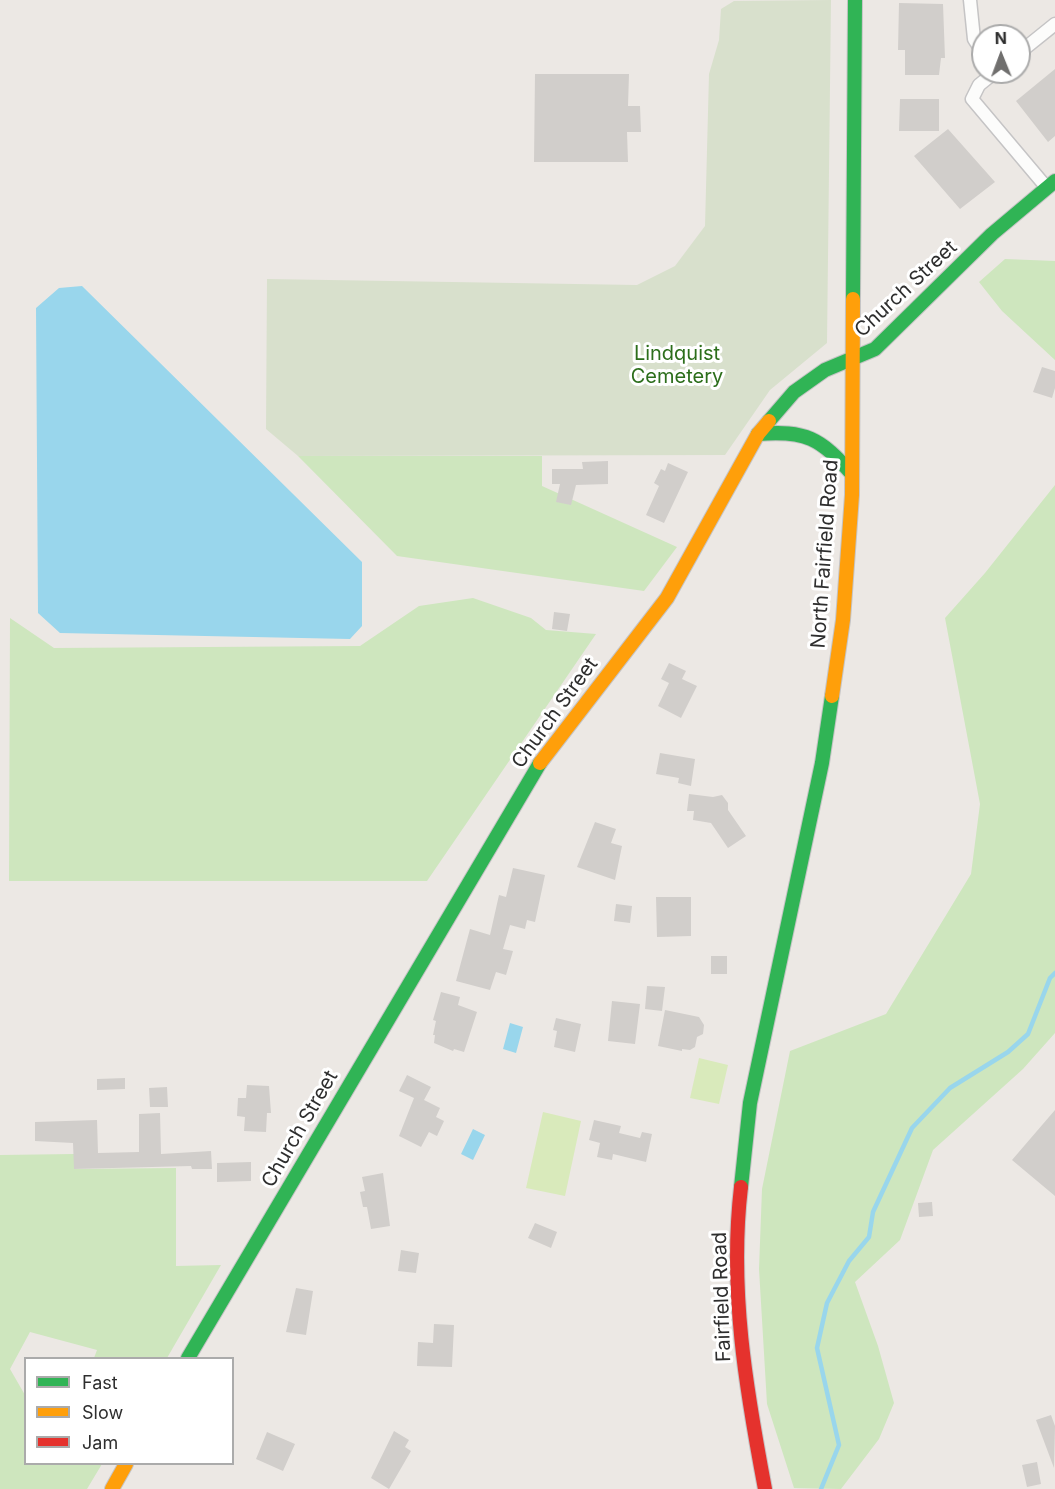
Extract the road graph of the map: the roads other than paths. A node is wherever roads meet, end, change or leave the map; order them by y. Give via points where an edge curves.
1 (855, 0) edge
2 (970, 0) edge
3 (972, 24) edge
4 (1055, 24) edge
5 (1031, 43) edge
6 (980, 84) edge
7 (1051, 184) edge
8 (853, 360) junction
9 (758, 434) junction
10 (852, 474) junction
11 (750, 1103) joint
12 (189, 1357) edge
13 (125, 1465) edge
14 (112, 1489) edge
15 (765, 1489) edge

1 - 8 main road, North Fairfield Road
2 - 3 street
4 - 5 street
6 - 7 street via 972,99
7 - 8 main road, Church Street via 992,234 875,349
8 - 9 main road, Church Street via 825,370 794,392
8 - 10 main road, North Fairfield Road
9 - 10 main road via 801,433 814,438 826,444
9 - 12 main road, Church Street via 667,598 540,762
10 - 11 main road, North Fairfield Road via 843,620 822,763
11 - 15 main road, Fairfield Road via 736,1270 744,1377
13 - 14 main road

